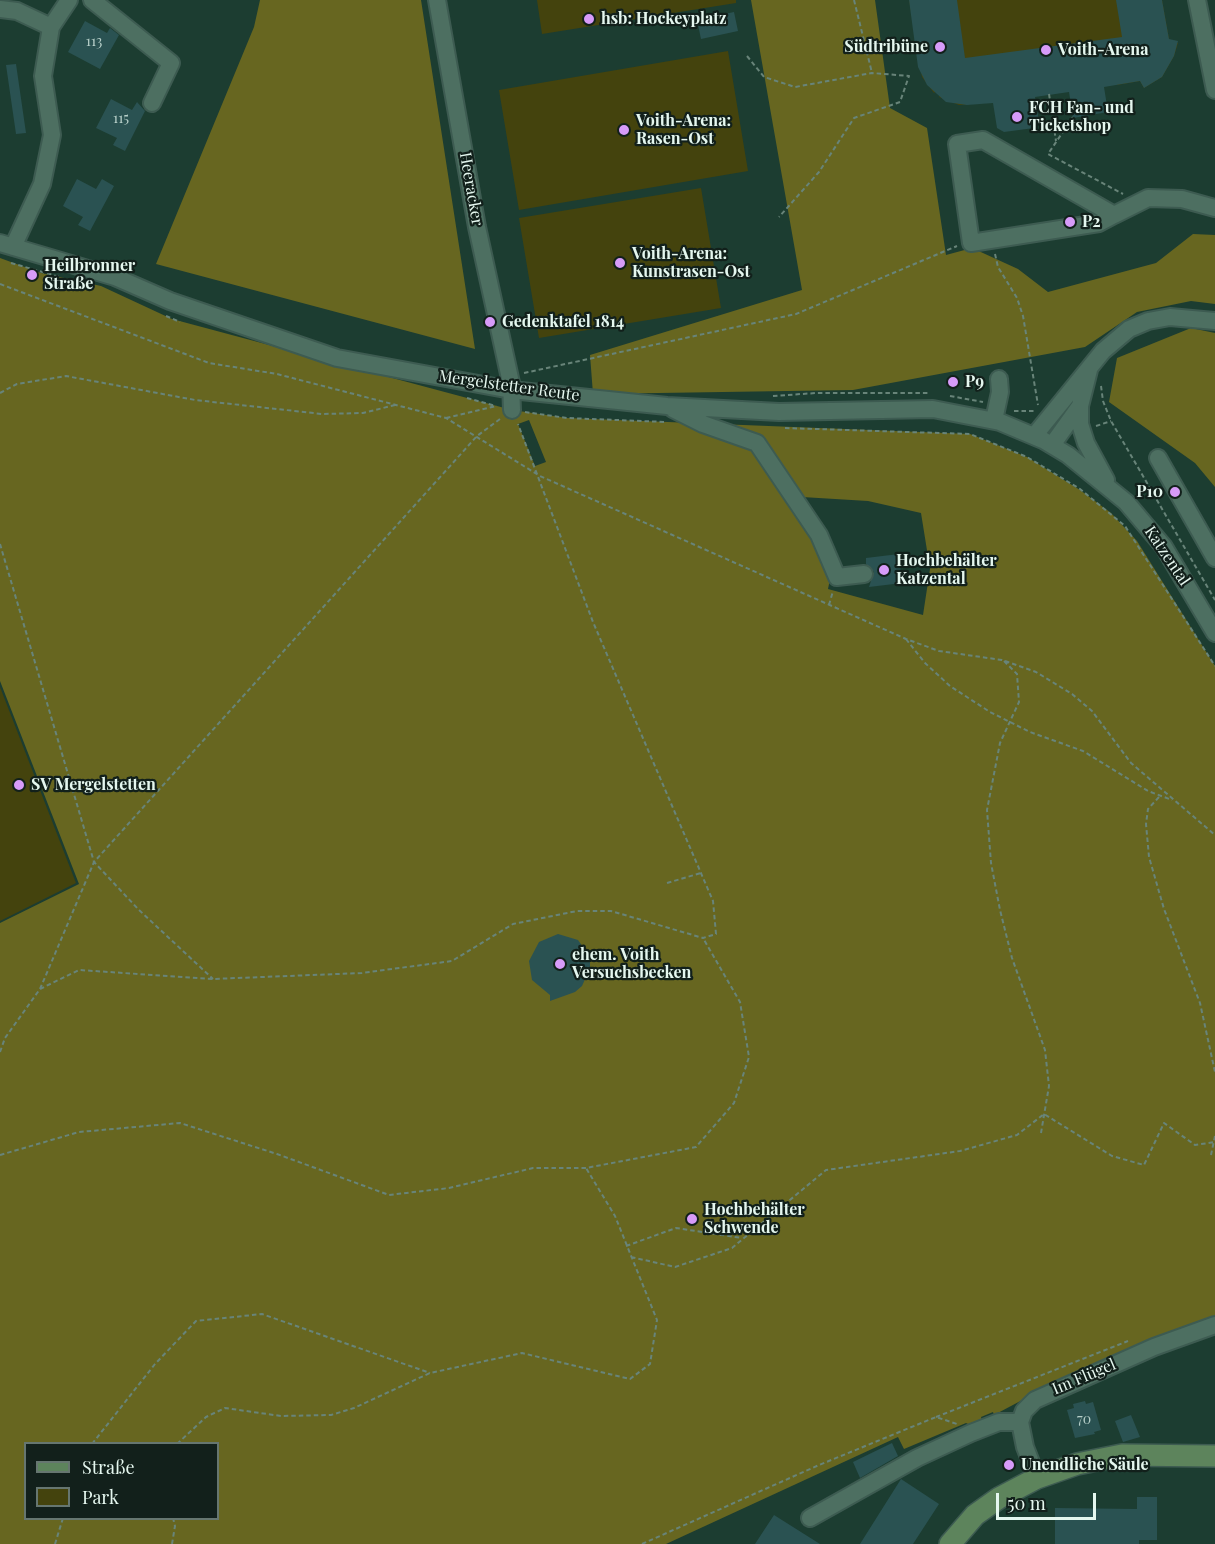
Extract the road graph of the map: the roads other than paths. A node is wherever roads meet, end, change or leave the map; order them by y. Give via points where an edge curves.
1 (69, 0) edge
2 (92, 0) edge
3 (437, 0) edge
4 (1197, 0) edge
5 (0, 9) edge
6 (51, 27) junction
7 (1215, 90) edge
8 (152, 103) dead end
9 (1215, 208) edge
10 (1114, 215) junction
11 (6, 245) edge
12 (1215, 321) edge
13 (1095, 374) junction
14 (999, 379) dead end
15 (510, 383) junction
16 (667, 406) junction
17 (1080, 406) junction
18 (505, 408) road end
19 (996, 413) junction
20 (1034, 436) junction
21 (1052, 445) junction
22 (1158, 458) dead end
23 (1109, 486) junction
24 (1215, 558) edge
25 (864, 574) dead end
26 (1212, 621) edge
27 (1215, 1325) edge
28 (1020, 1422) junction
29 (1215, 1456) edge
30 (1037, 1478) junction
31 (810, 1518) dead end
32 (950, 1544) edge

1 - 6 street
2 - 8 street via 171,63
3 - 15 street, Heeracker via 477,227
4 - 7 street
5 - 6 street via 17,11
6 - 11 street via 43,76 52,135 42,184
9 - 10 street via 1182,199 1148,198
10 - 10 street via 983,140 957,144 971,243 1099,223
11 - 15 street, Mergelstetter Reute via 115,277 337,358
12 - 13 street, Katzental via 1170,317 1138,325 1109,344
13 - 17 street, Katzental
13 - 20 street, Katzental via 1071,387
14 - 19 street
15 - 16 street, Mergelstetter Reute
15 - 18 street, Heeracker
16 - 19 street, Mergelstetter Reute via 779,412 933,409
16 - 25 street via 703,424 757,442 819,535 837,577
17 - 21 street, Katzental
17 - 23 street, Katzental via 1083,436
19 - 20 street, Mergelstetter Reute
20 - 21 street, Katzental
21 - 23 street, Katzental
22 - 24 street
23 - 26 street, Katzental via 1157,537
27 - 28 street, Im Flügel via 1044,1394 1028,1405
28 - 30 street
28 - 31 street via 999,1422 971,1433 917,1458
29 - 30 main road via 1122,1455 1077,1464
30 - 32 main road via 987,1506

